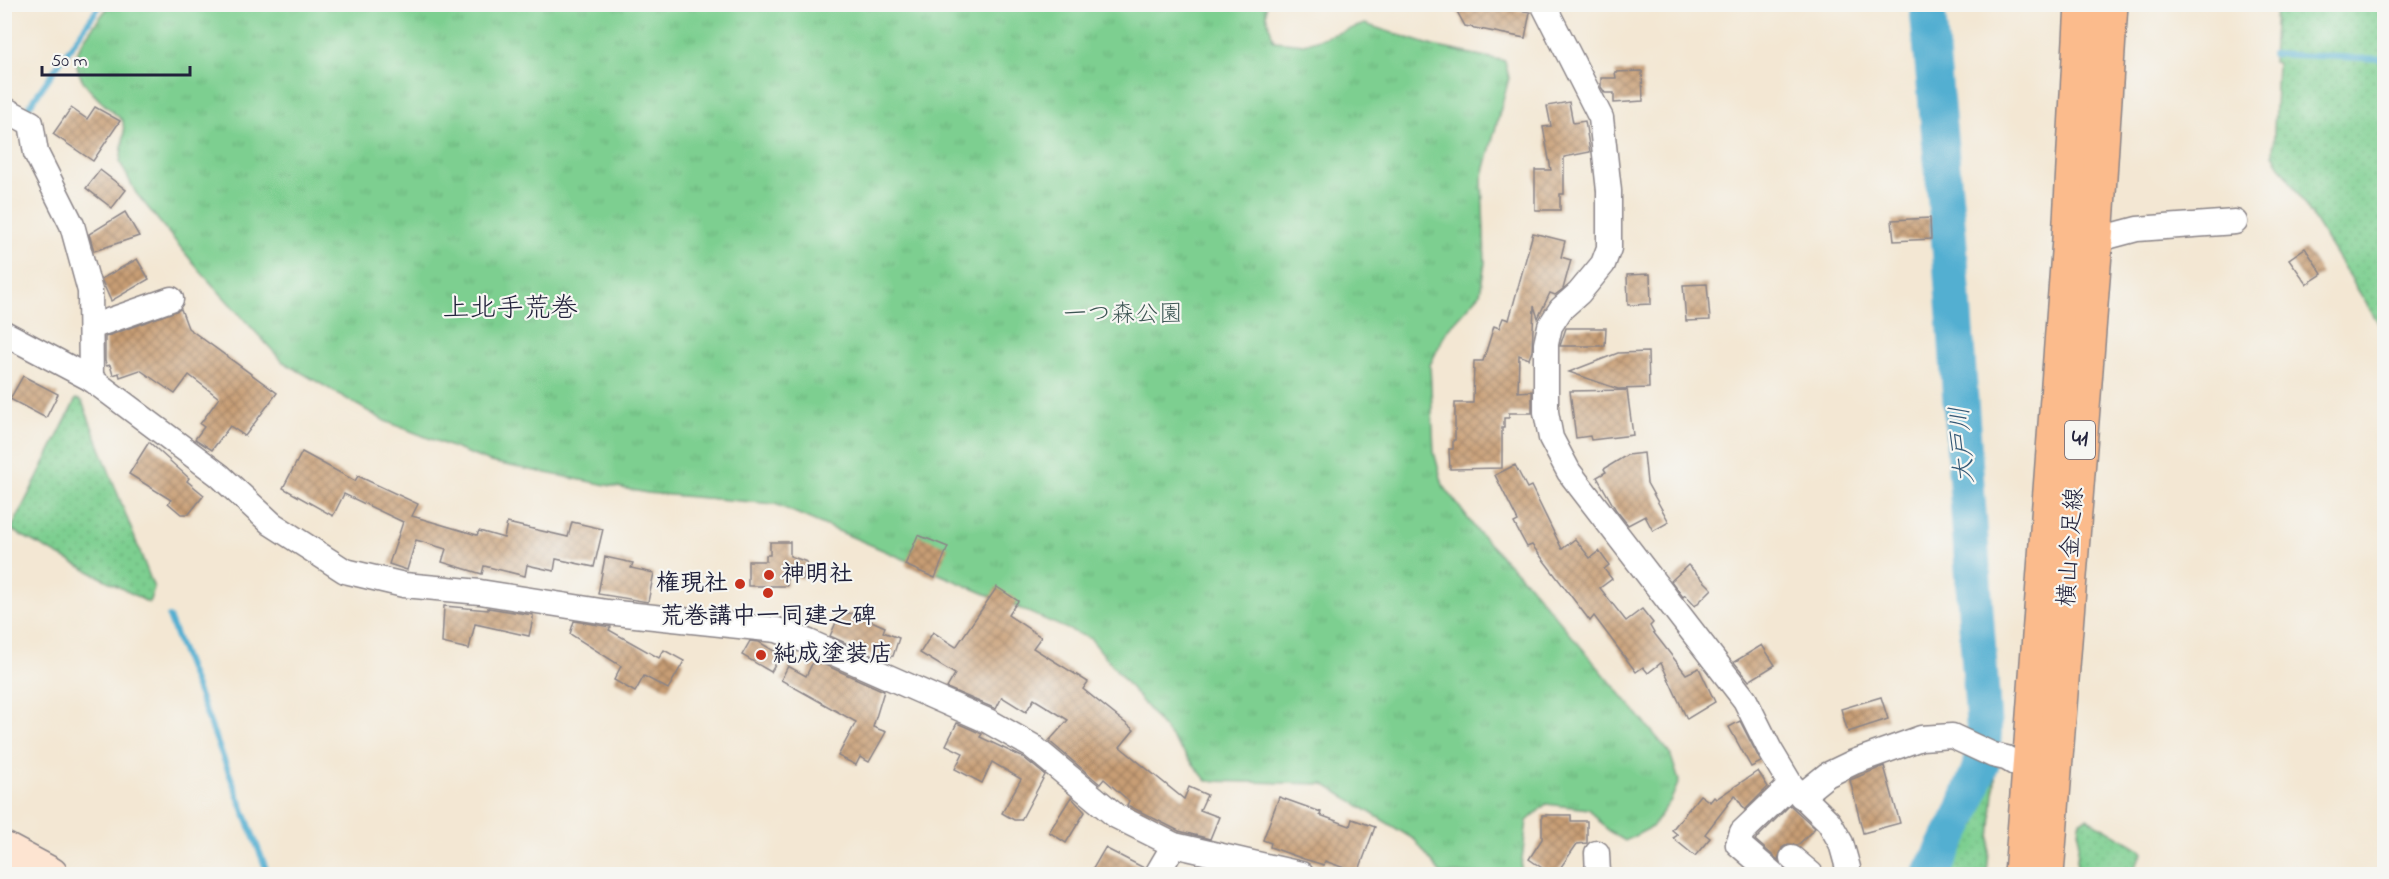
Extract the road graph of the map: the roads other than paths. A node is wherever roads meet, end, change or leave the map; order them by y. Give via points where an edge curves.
1 (1543, 4) edge
2 (2082, 4) edge
3 (2111, 4) edge
4 (4, 109) edge
5 (2235, 222) dead end
6 (2096, 240) junction
7 (171, 299) dead end
8 (91, 327) junction
9 (4, 333) edge
10 (91, 378) junction
11 (2042, 779) junction
12 (1796, 790) junction
13 (1174, 845) junction
14 (4, 849) edge
15 (1792, 858) dead end
16 (51, 874) edge
17 (1157, 874) edge
18 (1301, 874) edge
19 (1773, 874) edge
20 (1811, 874) edge
21 (1847, 874) edge
22 (2021, 874) edge
23 (2047, 874) edge

1 - 12 street via 1601,118 1610,191 1609,248 1603,264 1550,326 1546,344 1546,412 1551,438 1569,472 1745,700
2 - 11 main road, 横山金足線 / 41
3 - 6 main road, 横山金足線 / 41
4 - 8 street via 31,123 36,153 72,225 90,291
5 - 6 street via 2137,229
6 - 11 main road, 横山金足線 / 41
7 - 8 street
8 - 10 street
9 - 10 street
10 - 13 street via 219,475 272,524 345,571 404,585 777,630 988,721 1032,746 1116,816
11 - 12 street via 2006,758 1952,736 1921,738 1854,762
11 - 22 main road, 横山金足線 / 41
11 - 23 main road, 横山金足線 / 41
12 - 19 street via 1742,832 1738,844
12 - 21 street via 1829,822 1840,843
13 - 17 street
13 - 18 street
14 - 16 street
15 - 20 street

